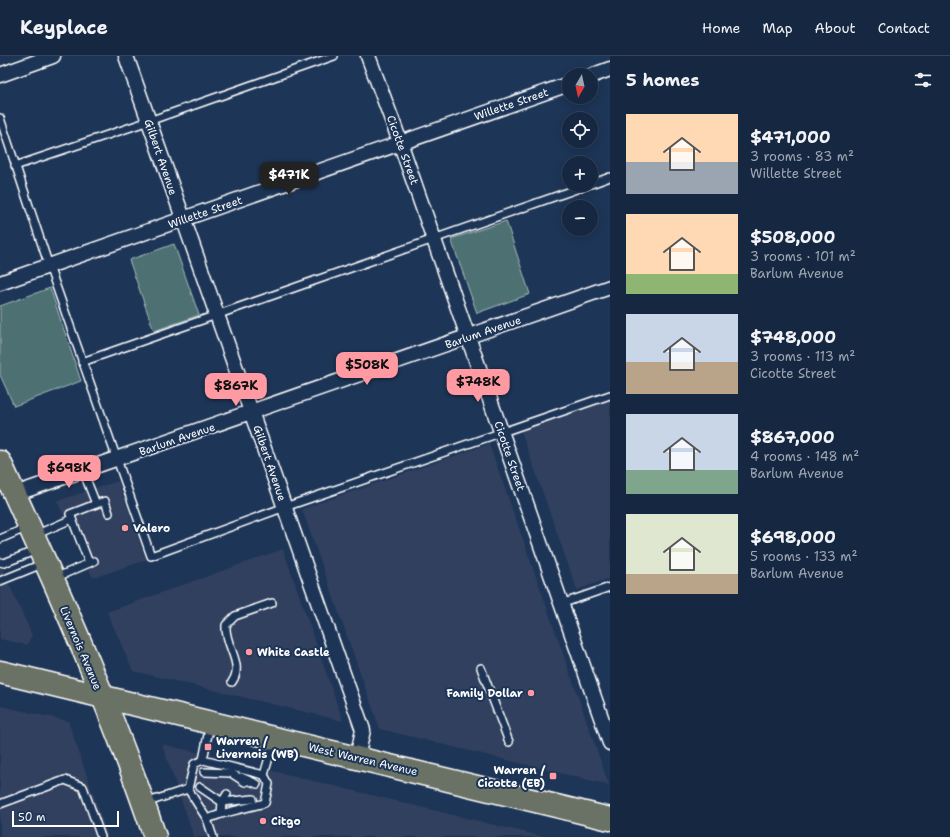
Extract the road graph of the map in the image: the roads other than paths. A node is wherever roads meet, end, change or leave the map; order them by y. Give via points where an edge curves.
1 (53, 56) edge
2 (126, 56) edge
3 (334, 56) edge
4 (368, 56) edge
5 (610, 69) edge
6 (598, 73) edge
7 (0, 75) edge
8 (562, 86) edge
9 (0, 118) edge
10 (149, 121) junction
11 (400, 143) junction
12 (15, 166) junction
13 (610, 177) edge
14 (598, 181) edge
15 (568, 192) edge
16 (184, 220) junction
17 (434, 239) junction
18 (48, 266) junction
19 (0, 283) edge
20 (610, 287) edge
21 (217, 315) junction
22 (468, 337) junction
23 (82, 362) junction
24 (610, 395) edge
25 (252, 413) junction
26 (502, 433) junction
27 (115, 460) junction
28 (0, 462) edge
29 (83, 471) junction
30 (15, 494) junction
31 (96, 504) junction
32 (285, 507) junction
33 (109, 513) dead end
34 (72, 519) junction
35 (0, 539) edge
36 (40, 550) junction
37 (0, 562) edge
38 (0, 581) edge
39 (610, 587) edge
40 (272, 603) dead end
41 (562, 604) junction
42 (481, 668) dead end
43 (0, 672) edge
44 (232, 682) dead end
45 (102, 697) junction
46 (211, 723) junction
47 (274, 738) junction
48 (509, 742) dead end
49 (610, 743) edge
50 (357, 758) junction
51 (203, 760) junction
52 (204, 772) dead end
53 (232, 773) junction
54 (215, 775) dead end
55 (264, 775) junction
56 (245, 782) dead end
57 (257, 784) dead end
58 (200, 787) dead end
59 (188, 789) junction
60 (211, 790) dead end
61 (227, 794) dead end
62 (242, 797) dead end
63 (253, 799) dead end
64 (222, 802) junction
65 (144, 803) junction
66 (0, 804) edge
67 (221, 814) junction
68 (207, 819) junction
69 (610, 819) edge
70 (101, 837) edge
71 (155, 837) edge
72 (213, 837) edge

1 - 7 street
2 - 10 street, Gilbert Avenue
3 - 10 lane
4 - 11 street, Cicotte Street
5 - 6 street
8 - 11 street, Willette Street
9 - 12 lane
10 - 12 lane
10 - 16 street, Gilbert Avenue
11 - 16 street, Willette Street
11 - 17 street, Cicotte Street
12 - 18 lane
13 - 14 lane
15 - 17 lane
16 - 18 street, Willette Street
16 - 21 street, Gilbert Avenue
17 - 21 lane
17 - 22 street, Cicotte Street
18 - 19 street, Willette Street
18 - 23 lane
20 - 22 street, Barlum Avenue
21 - 23 lane
21 - 25 street, Gilbert Avenue
22 - 25 street, Barlum Avenue
22 - 26 street, Cicotte Street
23 - 27 lane
24 - 26 lane
25 - 27 street, Barlum Avenue
25 - 32 street, Gilbert Avenue
26 - 32 lane
26 - 41 street, Cicotte Street
27 - 29 street, Barlum Avenue
27 - 32 lane via 151,556
28 - 30 main road, Livernois Avenue
29 - 30 street, Barlum Avenue
29 - 31 lane
30 - 36 main road, Livernois Avenue
31 - 33 lane via 105,501
31 - 34 lane via 70,514
32 - 50 street, Gilbert Avenue via 363,730
34 - 36 lane
34 - 36 lane via 82,535 92,562
35 - 36 lane
36 - 37 lane via 4,563
36 - 38 lane
36 - 45 main road, Livernois Avenue
39 - 41 lane
40 - 44 lane via 236,616 226,625 225,632 237,667
41 - 49 street, Cicotte Street
42 - 48 lane
43 - 45 main road, West Warren Avenue
45 - 46 main road, West Warren Avenue
45 - 65 main road, Livernois Avenue
46 - 47 main road, West Warren Avenue
46 - 51 lane
47 - 50 main road, West Warren Avenue
47 - 55 lane
50 - 69 main road, West Warren Avenue
51 - 53 lane
51 - 59 lane via 194,764
52 - 53 lane
53 - 54 lane
53 - 55 lane
53 - 56 lane
53 - 57 lane
55 - 67 lane via 269,784 265,803
58 - 64 lane
59 - 65 lane
59 - 68 lane
60 - 64 lane
61 - 64 lane
62 - 64 lane
63 - 64 lane
64 - 67 lane
65 - 71 main road, Livernois Avenue
66 - 70 lane via 65,780 83,787
67 - 68 lane
68 - 72 lane

